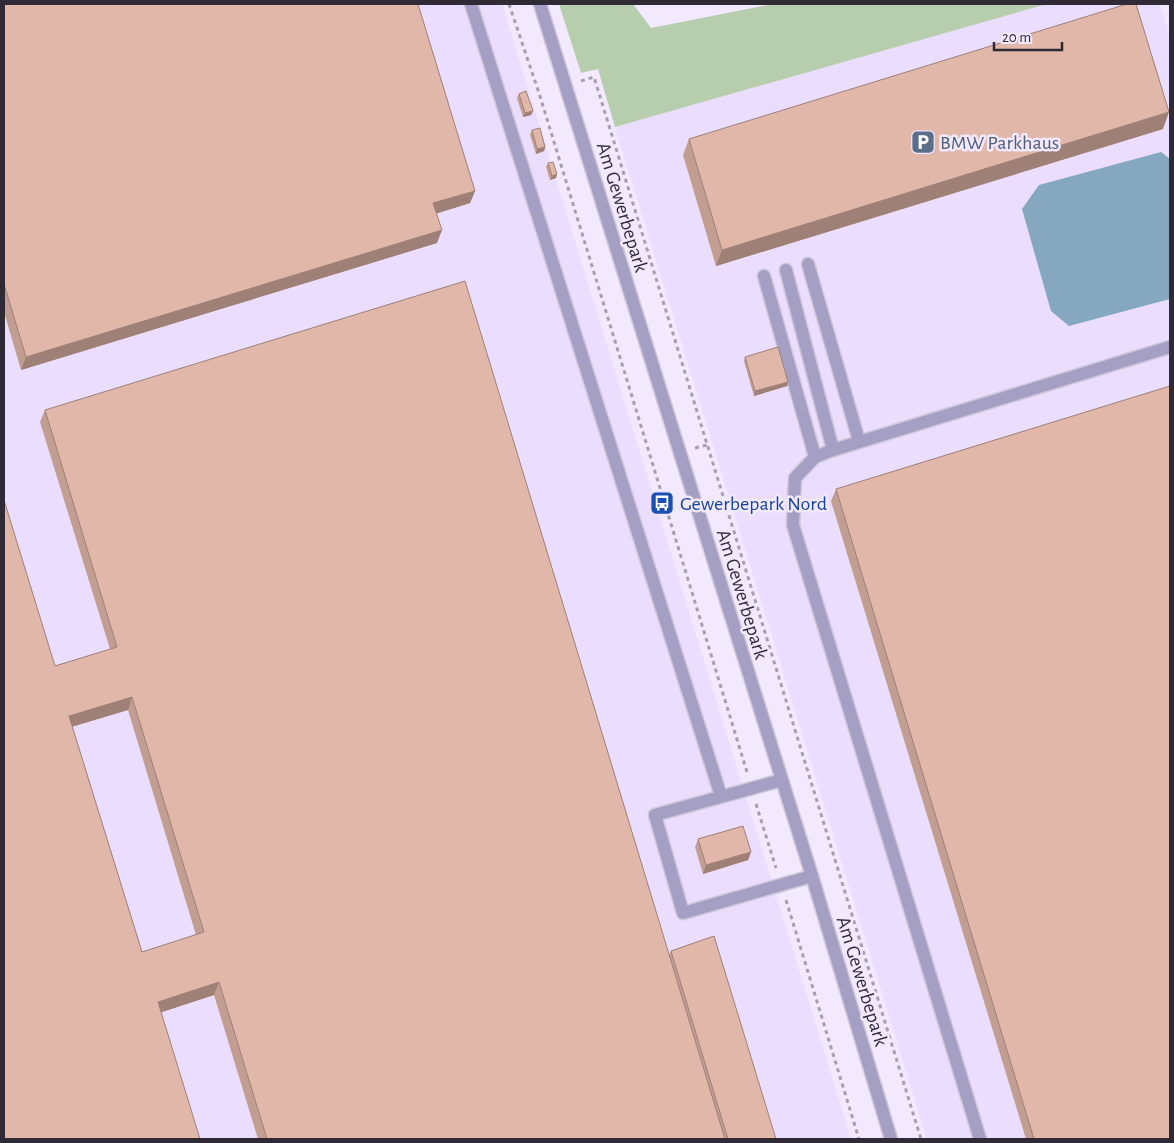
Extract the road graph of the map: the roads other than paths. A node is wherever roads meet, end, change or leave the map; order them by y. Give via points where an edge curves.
1 (471, 4) edge
2 (540, 4) edge
3 (808, 264) dead end
4 (786, 270) dead end
5 (764, 276) dead end
6 (1170, 348) edge
7 (859, 441) junction
8 (833, 450) junction
9 (815, 457) junction
10 (782, 780) junction
11 (722, 796) junction
12 (812, 876) junction
13 (891, 1139) edge
14 (980, 1139) edge

1 - 11 street
2 - 10 street, Am Gewerbepark
3 - 7 street
4 - 8 street
5 - 9 street
6 - 7 street
7 - 8 street
8 - 9 street
9 - 14 street via 795,478 793,524
10 - 11 street
10 - 12 street, Am Gewerbepark
11 - 12 street via 655,815 683,913
12 - 13 street, Am Gewerbepark

